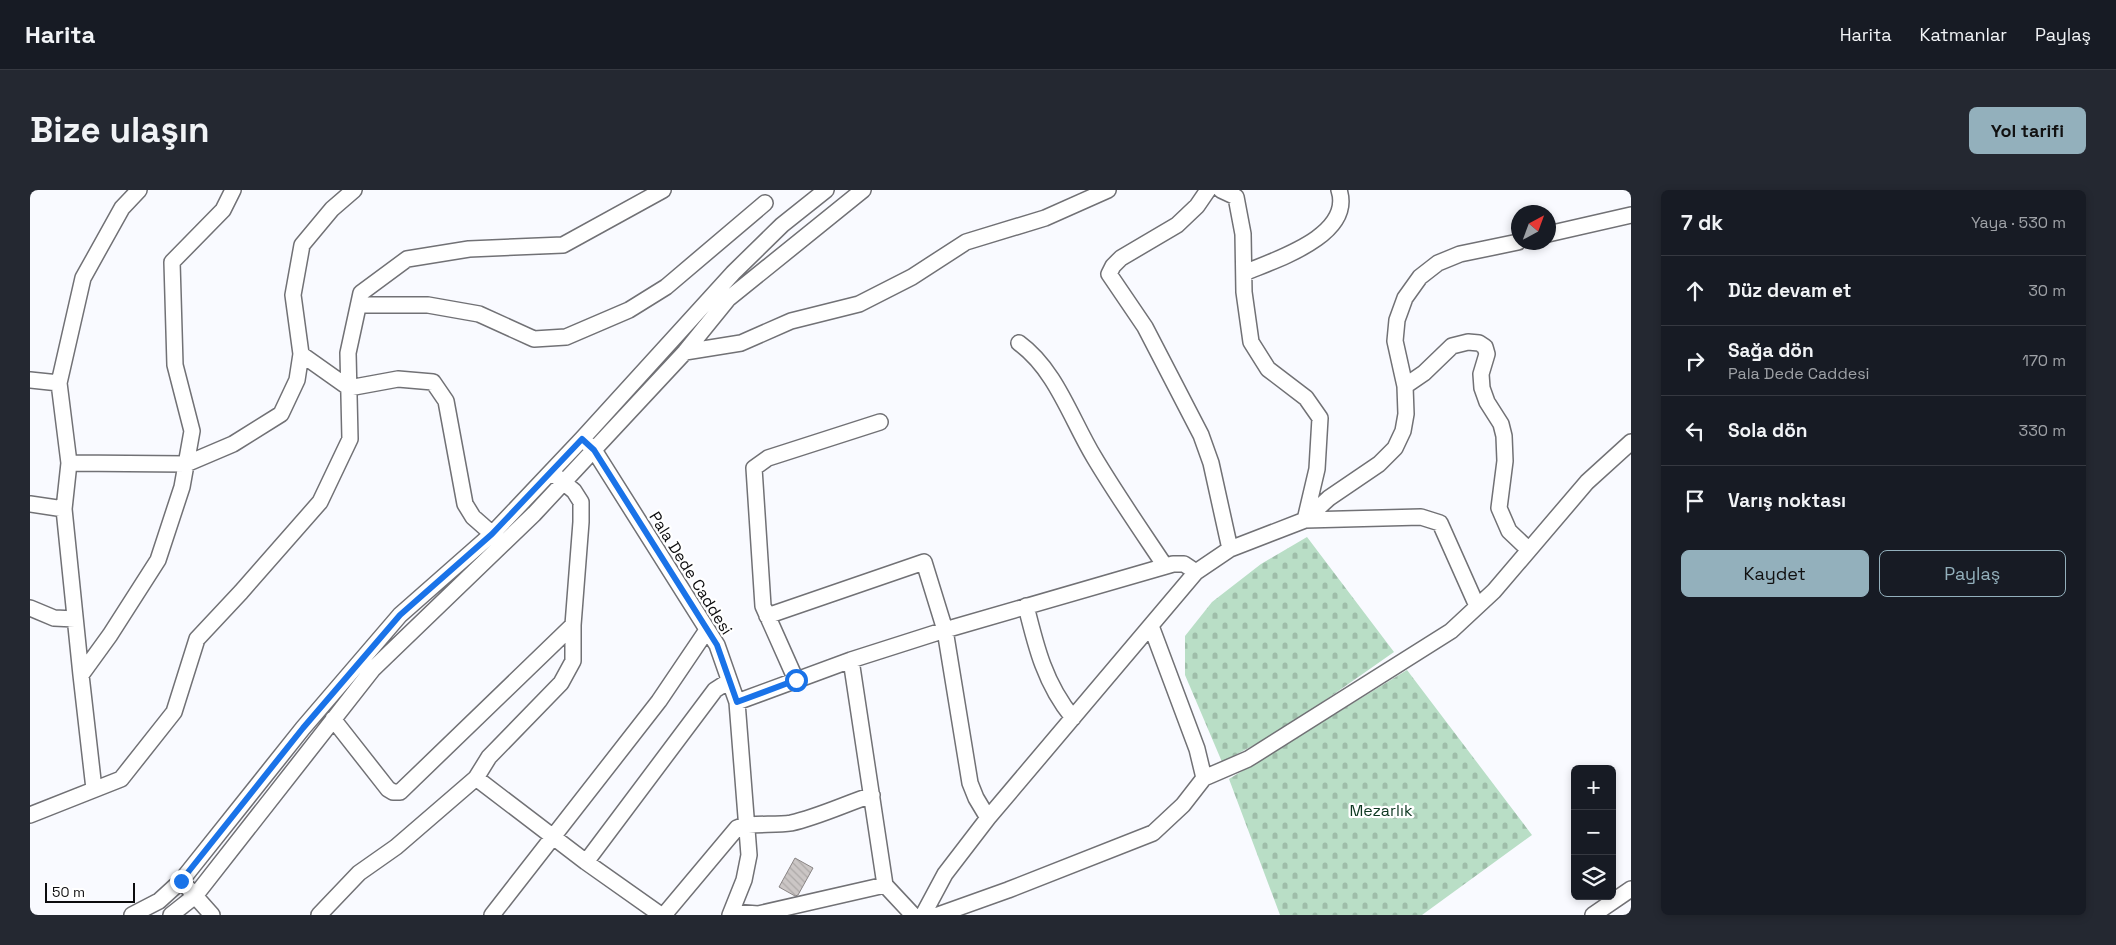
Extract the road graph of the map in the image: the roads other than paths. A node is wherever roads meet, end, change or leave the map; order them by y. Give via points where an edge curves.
1 (139, 190) edge
2 (233, 190) edge
3 (354, 190) edge
4 (663, 190) edge
5 (826, 190) edge
6 (864, 190) edge
7 (1108, 190) edge
8 (1208, 190) edge
9 (1221, 190) edge
10 (1339, 190) edge
11 (765, 203) dead end
12 (1631, 215) edge
13 (1556, 232) edge
14 (1511, 243) edge
15 (1244, 273) junction
16 (359, 305) junction
17 (1019, 343) dead end
18 (685, 352) junction
19 (301, 354) junction
20 (30, 380) edge
21 (59, 383) junction
22 (1405, 386) junction
23 (349, 388) junction
24 (880, 422) dead end
25 (582, 439) junction
26 (1631, 442) edge
27 (594, 450) junction
28 (69, 463) junction
29 (186, 464) junction
30 (552, 471) junction
31 (564, 482) junction
32 (30, 504) edge
33 (64, 509) junction
34 (1305, 520) junction
35 (492, 534) junction
36 (504, 544) junction
37 (1230, 549) junction
38 (1529, 550) junction
39 (1165, 566) junction
40 (1196, 572) junction
41 (1026, 606) junction
42 (1477, 606) junction
43 (30, 608) edge
44 (766, 616) junction
45 (75, 619) junction
46 (573, 626) junction
47 (1150, 626) junction
48 (707, 630) junction
49 (945, 630) junction
50 (851, 660) junction
51 (81, 675) junction
52 (796, 680) junction
53 (729, 681) junction
54 (737, 702) junction
55 (1073, 718) junction
56 (333, 719) junction
57 (476, 778) junction
58 (1204, 778) junction
59 (94, 789) junction
60 (872, 795) junction
61 (30, 815) edge
62 (988, 818) junction
63 (747, 825) junction
64 (552, 836) junction
65 (586, 862) junction
66 (181, 881) junction
67 (885, 885) junction
68 (1631, 889) edge
69 (195, 896) junction
70 (731, 914) edge
71 (132, 915) edge
72 (171, 915) edge
73 (212, 915) edge
74 (319, 915) edge
75 (492, 915) edge
76 (663, 915) edge
77 (913, 915) edge
78 (923, 915) edge
79 (938, 915) edge
80 (1593, 915) edge

1 - 21 street via 122,208 83,278
2 - 29 street via 223,210 172,262 175,365 192,431
3 - 19 street via 332,209 302,245 294,296
4 - 16 street via 563,245 469,249 407,259 361,293
5 - 25 street via 782,225 733,273
6 - 18 street via 728,299
7 - 18 street via 1045,218 966,242 912,277 859,304 791,321 741,343
8 - 37 street via 1188,216 1121,258 1110,274 1145,327 1201,435 1211,464
9 - 15 street via 1236,197 1243,234
10 - 15 street via 1337,217 1321,237
11 - 16 street via 666,287 629,310 566,337 534,339 479,314 428,305
12 - 13 street
14 - 22 street via 1460,254 1438,263 1420,277 1397,320 1395,341
15 - 34 street via 1251,342 1268,369 1306,398 1320,418 1317,469
16 - 23 street via 348,352
17 - 39 street via 1045,368 1093,456
18 - 27 street
19 - 23 street
19 - 29 street via 297,380 281,414 233,444
20 - 21 street
21 - 28 street
22 - 34 street via 1403,431 1394,448 1379,464 1329,498
22 - 38 street via 1452,346 1478,342 1485,347 1482,388 1502,424 1504,436 1499,508 1509,531
23 - 35 street via 398,379 433,382 446,401 465,504 473,517
23 - 59 street via 350,439 320,502 197,639 174,712 121,779
24 - 44 street via 768,458 754,468
25 - 27 street, Pala Dede Caddesi
25 - 30 street
26 - 38 street via 1587,482
27 - 31 street
27 - 48 street, Pala Dede Caddesi
28 - 29 street
28 - 33 street
29 - 51 street via 182,487 158,560
30 - 31 street
30 - 35 street
31 - 36 street
31 - 46 street via 581,502
32 - 33 street
33 - 45 street
34 - 37 street
34 - 42 street via 1421,517 1440,522
35 - 36 street
35 - 66 street via 400,615 303,728
36 - 56 street via 373,669
37 - 40 street
38 - 42 street
39 - 40 street via 1184,564
39 - 41 street
40 - 47 street
41 - 49 street
41 - 55 street via 1042,666 1055,694
42 - 58 street via 1451,631 1256,754
43 - 45 street via 54,618
44 - 49 street via 924,562
44 - 52 street
45 - 51 street
46 - 56 street via 400,792 388,789
46 - 57 street via 573,660 560,683 489,757
47 - 55 street
47 - 58 street via 1197,749
48 - 53 street, Pala Dede Caddesi via 717,645
48 - 64 street via 659,701
49 - 50 street
49 - 62 street via 970,783
50 - 52 street
50 - 60 street
51 - 59 street
52 - 54 street
53 - 54 street, Pala Dede Caddesi
53 - 65 street via 715,690
54 - 63 street, Pala Dede Caddesi
55 - 62 street
56 - 69 street
57 - 64 street
57 - 74 street via 396,847 359,873
58 - 79 street via 1183,805 1153,833
59 - 61 street
60 - 63 street via 789,823
60 - 67 street
62 - 78 street via 945,874
63 - 70 street, Pala Dede Caddesi via 749,855 744,880
63 - 76 street via 734,830
64 - 65 street
64 - 75 street
65 - 76 street
66 - 69 street
66 - 71 street via 158,901
67 - 70 street via 758,914
67 - 77 street
68 - 80 street
69 - 72 street
69 - 73 street

